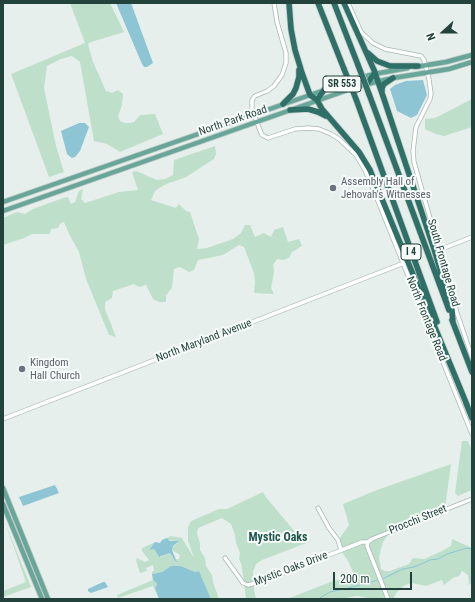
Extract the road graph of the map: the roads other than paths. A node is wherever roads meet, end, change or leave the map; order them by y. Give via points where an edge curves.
1 (274, 3) edge
2 (289, 3) edge
3 (318, 3) edge
4 (334, 3) edge
5 (344, 3) edge
6 (348, 3) edge
7 (364, 48) junction
8 (472, 55) edge
9 (472, 62) edge
10 (426, 65) junction
11 (418, 66) junction
12 (428, 73) junction
13 (374, 74) junction
14 (393, 78) junction
15 (377, 81) junction
16 (367, 84) junction
17 (324, 90) junction
18 (310, 95) junction
19 (384, 99) junction
20 (317, 100) junction
21 (283, 104) junction
22 (290, 110) junction
23 (254, 114) junction
24 (330, 119) junction
25 (257, 122) junction
26 (3, 202) edge
27 (3, 211) edge
28 (472, 237) edge
29 (439, 250) junction
30 (404, 263) junction
31 (453, 323) junction
32 (472, 357) edge
33 (472, 372) edge
34 (467, 406) junction
35 (472, 418) edge
36 (3, 419) edge
37 (472, 434) edge
38 (3, 488) edge
39 (472, 499) edge
40 (3, 504) edge
41 (318, 508) dead end
42 (368, 544) junction
43 (341, 550) junction
44 (225, 558) dead end
45 (42, 599) edge
46 (48, 599) edge
47 (388, 599) edge

1 - 23 street, North Frontage Road via 286,53 285,67 281,78 274,86 252,100
2 - 18 highway via 295,50
2 - 21 highway via 290,30 299,77 293,94
3 - 34 highway, I 4, bridge via 356,99
4 - 31 highway, I 4, bridge via 370,94
5 - 7 highway
6 - 10 street via 361,32 373,43 385,49 421,56
7 - 11 highway via 384,65
7 - 13 highway
8 - 10 main road, North Park Road / SR 553
9 - 12 main road, North Park Road / SR 553
10 - 11 main road, North Park Road / SR 553
10 - 12 street, South Frontage Road
11 - 13 main road, North Park Road / SR 553
12 - 14 main road, North Park Road / SR 553
12 - 29 street, South Frontage Road via 431,94 416,127 413,151
13 - 15 highway
13 - 16 highway
13 - 17 main road, North Park Road / SR 553
14 - 15 main road, North Park Road / SR 553
14 - 19 highway via 385,82 382,88
15 - 16 main road, North Park Road / SR 553
15 - 19 highway
16 - 20 main road, North Park Road / SR 553
17 - 18 main road, North Park Road / SR 553
17 - 20 highway
18 - 20 highway
18 - 21 main road, North Park Road / SR 553
19 - 31 highway via 434,249 452,310
20 - 22 main road, North Park Road / SR 553
20 - 24 highway
21 - 23 main road, North Park Road / SR 553
22 - 24 highway via 313,110
22 - 25 main road, North Park Road / SR 553
23 - 25 street, North Frontage Road
23 - 26 main road, North Park Road
24 - 34 highway via 359,152 370,170
25 - 27 main road, North Park Road
25 - 30 street, North Frontage Road via 262,135 268,138 295,129 313,128 331,134 349,147 365,170
28 - 29 street
29 - 32 street, South Frontage Road
30 - 36 street, North Maryland Avenue
30 - 37 street, North Frontage Road
31 - 33 highway, I 4
34 - 35 highway, I 4
38 - 46 main road
39 - 42 street, Procchi Street via 372,539
40 - 45 main road
41 - 43 street via 338,540
42 - 43 street, Mystic Oaks Drive via 362,542
42 - 47 street
43 - 44 street, Mystic Oaks Drive via 248,585 243,583

